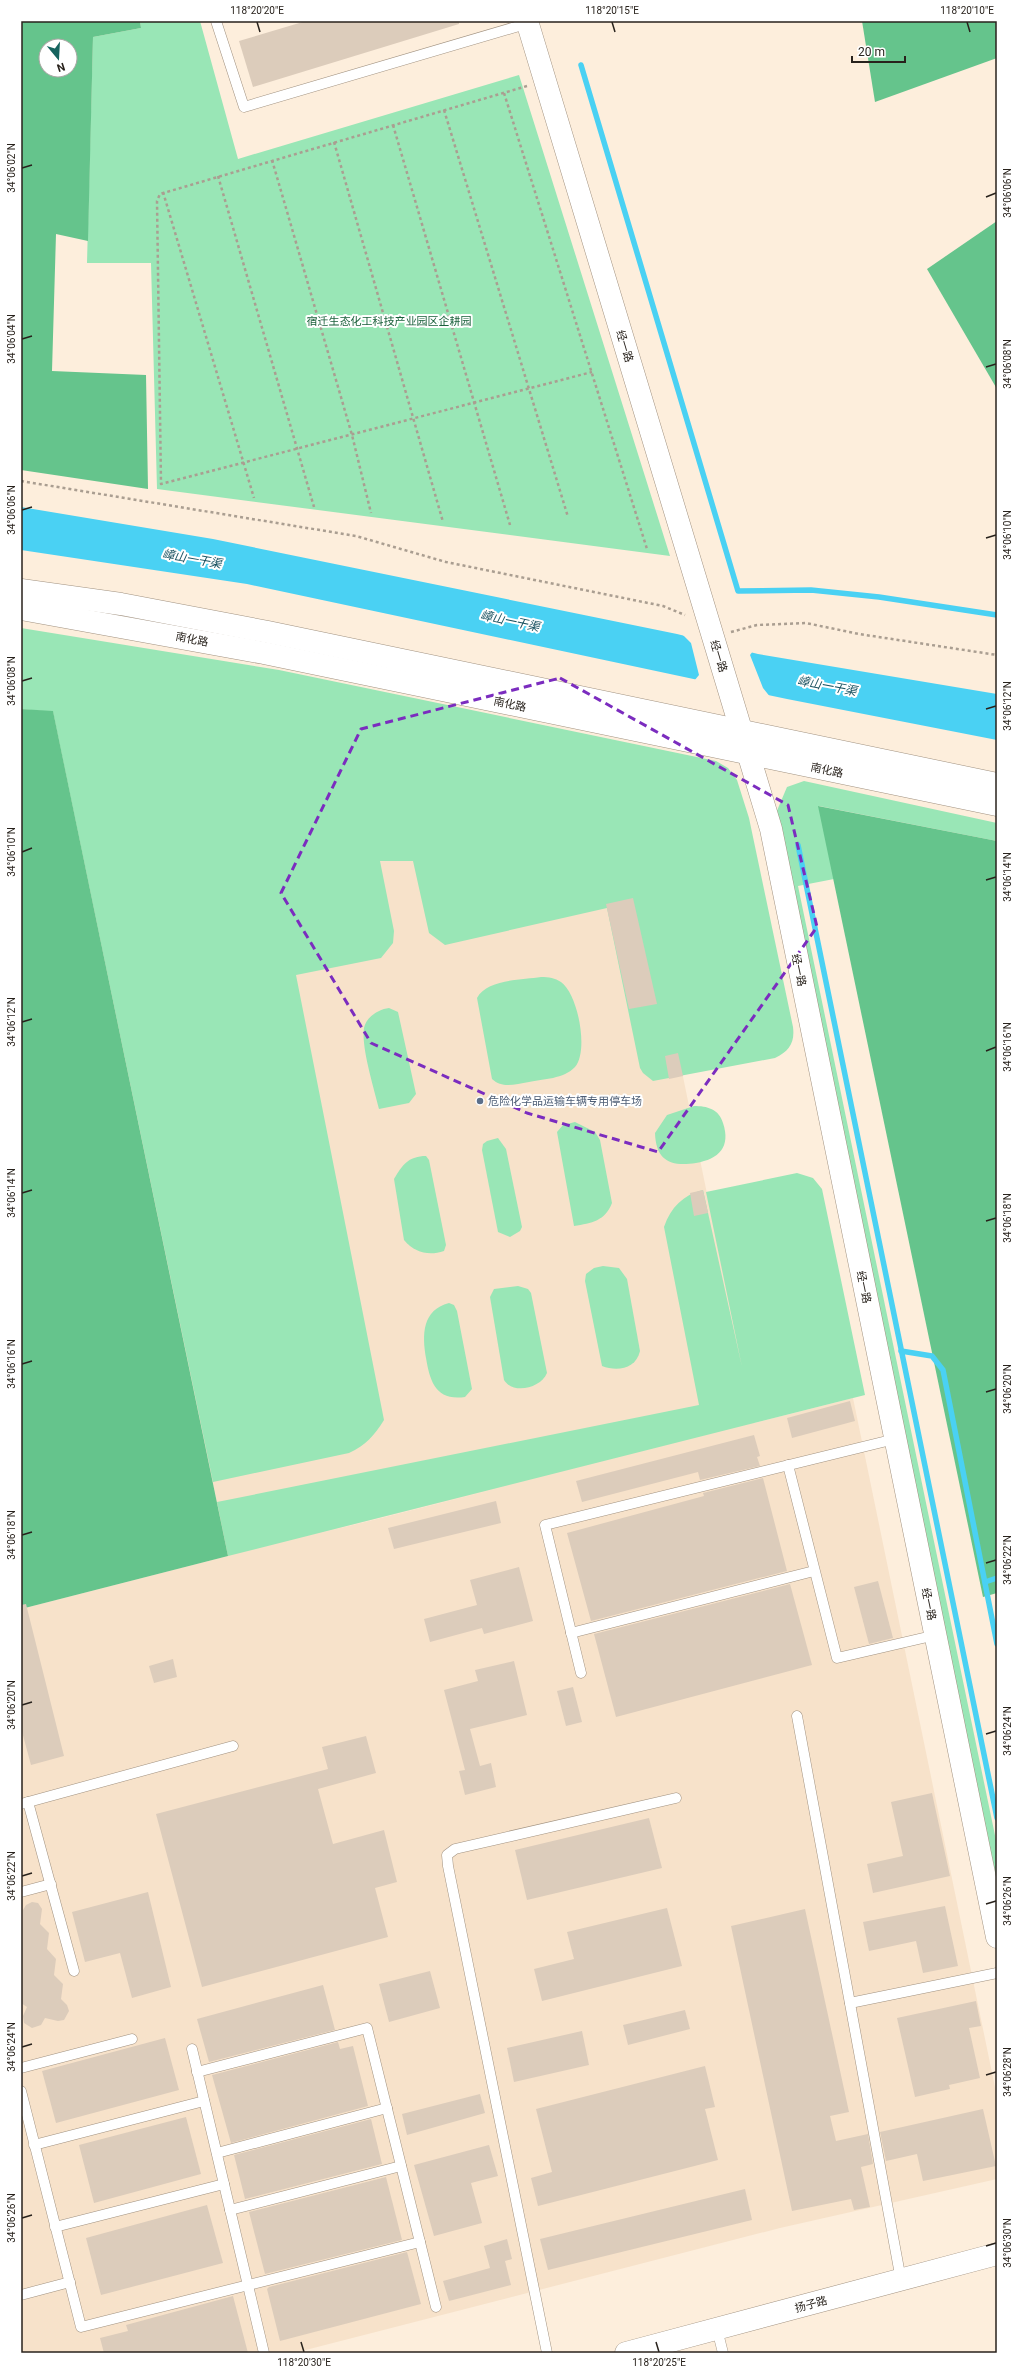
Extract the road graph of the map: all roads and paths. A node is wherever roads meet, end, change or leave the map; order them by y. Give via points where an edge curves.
1 (216, 21) edge
2 (530, 22) edge
3 (545, 81) junction
4 (504, 93) junction
5 (444, 110) junction
6 (393, 125) junction
7 (334, 142) junction
8 (272, 160) junction
9 (218, 176) junction
10 (164, 192) junction
11 (592, 372) junction
12 (530, 389) junction
13 (474, 403) junction
14 (412, 420) junction
15 (352, 435) junction
16 (297, 449) junction
17 (244, 463) junction
18 (21, 481) edge
19 (254, 498) dead end
20 (314, 507) dead end
21 (371, 513) dead end
22 (568, 517) dead end
23 (443, 522) dead end
24 (510, 525) dead end
25 (648, 549) dead end
26 (21, 590) edge
27 (21, 608) edge
28 (712, 631) junction
29 (997, 654) edge
30 (741, 731) junction
31 (748, 753) junction
32 (997, 784) edge
33 (997, 805) edge
34 (895, 1439) junction
35 (788, 1465) junction
36 (814, 1570) junction
37 (571, 1633) junction
38 (936, 1635) junction
39 (581, 1673) dead end
40 (797, 1716) dead end
41 (233, 1746) dead end
42 (676, 1798) dead end
43 (25, 1803) edge
44 (51, 1884) junction
45 (21, 1892) edge
46 (997, 1937) edge
47 (74, 1972) dead end
48 (997, 1973) edge
49 (850, 2003) junction
50 (132, 2039) dead end
51 (192, 2050) dead end
52 (21, 2068) edge
53 (197, 2072) junction
54 (21, 2091) edge
55 (204, 2101) junction
56 (387, 2108) junction
57 (34, 2144) junction
58 (217, 2153) junction
59 (401, 2166) junction
60 (224, 2184) junction
61 (230, 2210) junction
62 (56, 2227) junction
63 (420, 2242) junction
64 (997, 2254) edge
65 (901, 2280) junction
66 (70, 2282) junction
67 (248, 2285) junction
68 (21, 2295) edge
69 (436, 2306) dead end
70 (717, 2329) junction
71 (264, 2353) edge
72 (547, 2353) edge
73 (626, 2353) edge
74 (723, 2353) edge

1 - 2 lane via 244,107
2 - 3 street, 经一路
3 - 4 path
3 - 28 street, 经一路
4 - 5 path
4 - 11 path
5 - 6 path
5 - 12 path
6 - 7 path
6 - 13 path
7 - 8 path
7 - 14 path
8 - 9 path
8 - 15 path
9 - 10 path
9 - 16 path
10 - 17 path
10 - 17 path via 157,201 161,484
11 - 12 path
11 - 25 path
12 - 13 path
12 - 22 path
13 - 14 path
13 - 24 path
14 - 15 path
14 - 23 path
15 - 16 path
15 - 21 path
16 - 17 path
16 - 20 path
17 - 19 path
18 - 28 path via 356,536 446,562 663,606
26 - 30 street, 南化路 via 121,604 268,632
27 - 31 street, 南化路 via 264,653
28 - 29 path via 757,625 806,623 859,634
28 - 30 street, 经一路
30 - 31 street, 经一路
30 - 32 street, 南化路
31 - 33 street, 南化路
31 - 34 street, 经一路 via 771,829
34 - 35 lane
34 - 38 street, 经一路
35 - 36 lane
35 - 37 lane via 546,1525
36 - 37 lane
36 - 38 lane via 837,1658
37 - 39 lane
38 - 46 street, 经一路
40 - 49 lane
41 - 43 lane
42 - 72 lane via 455,1849 447,1855
43 - 44 lane
44 - 45 lane
44 - 47 lane
48 - 49 lane
49 - 65 lane
50 - 52 lane
51 - 53 lane
53 - 55 lane
53 - 56 lane via 367,2028
54 - 57 lane
55 - 57 lane
55 - 58 lane
56 - 58 lane
56 - 59 lane
57 - 62 lane
58 - 60 lane
59 - 61 lane
59 - 63 lane
60 - 61 lane
60 - 62 lane
61 - 67 lane
62 - 66 lane
63 - 67 lane
63 - 69 lane
64 - 65 street, 扬子路
65 - 70 street, 扬子路
66 - 67 lane via 81,2327
66 - 68 lane
67 - 71 lane
70 - 73 street, 扬子路
70 - 74 lane

